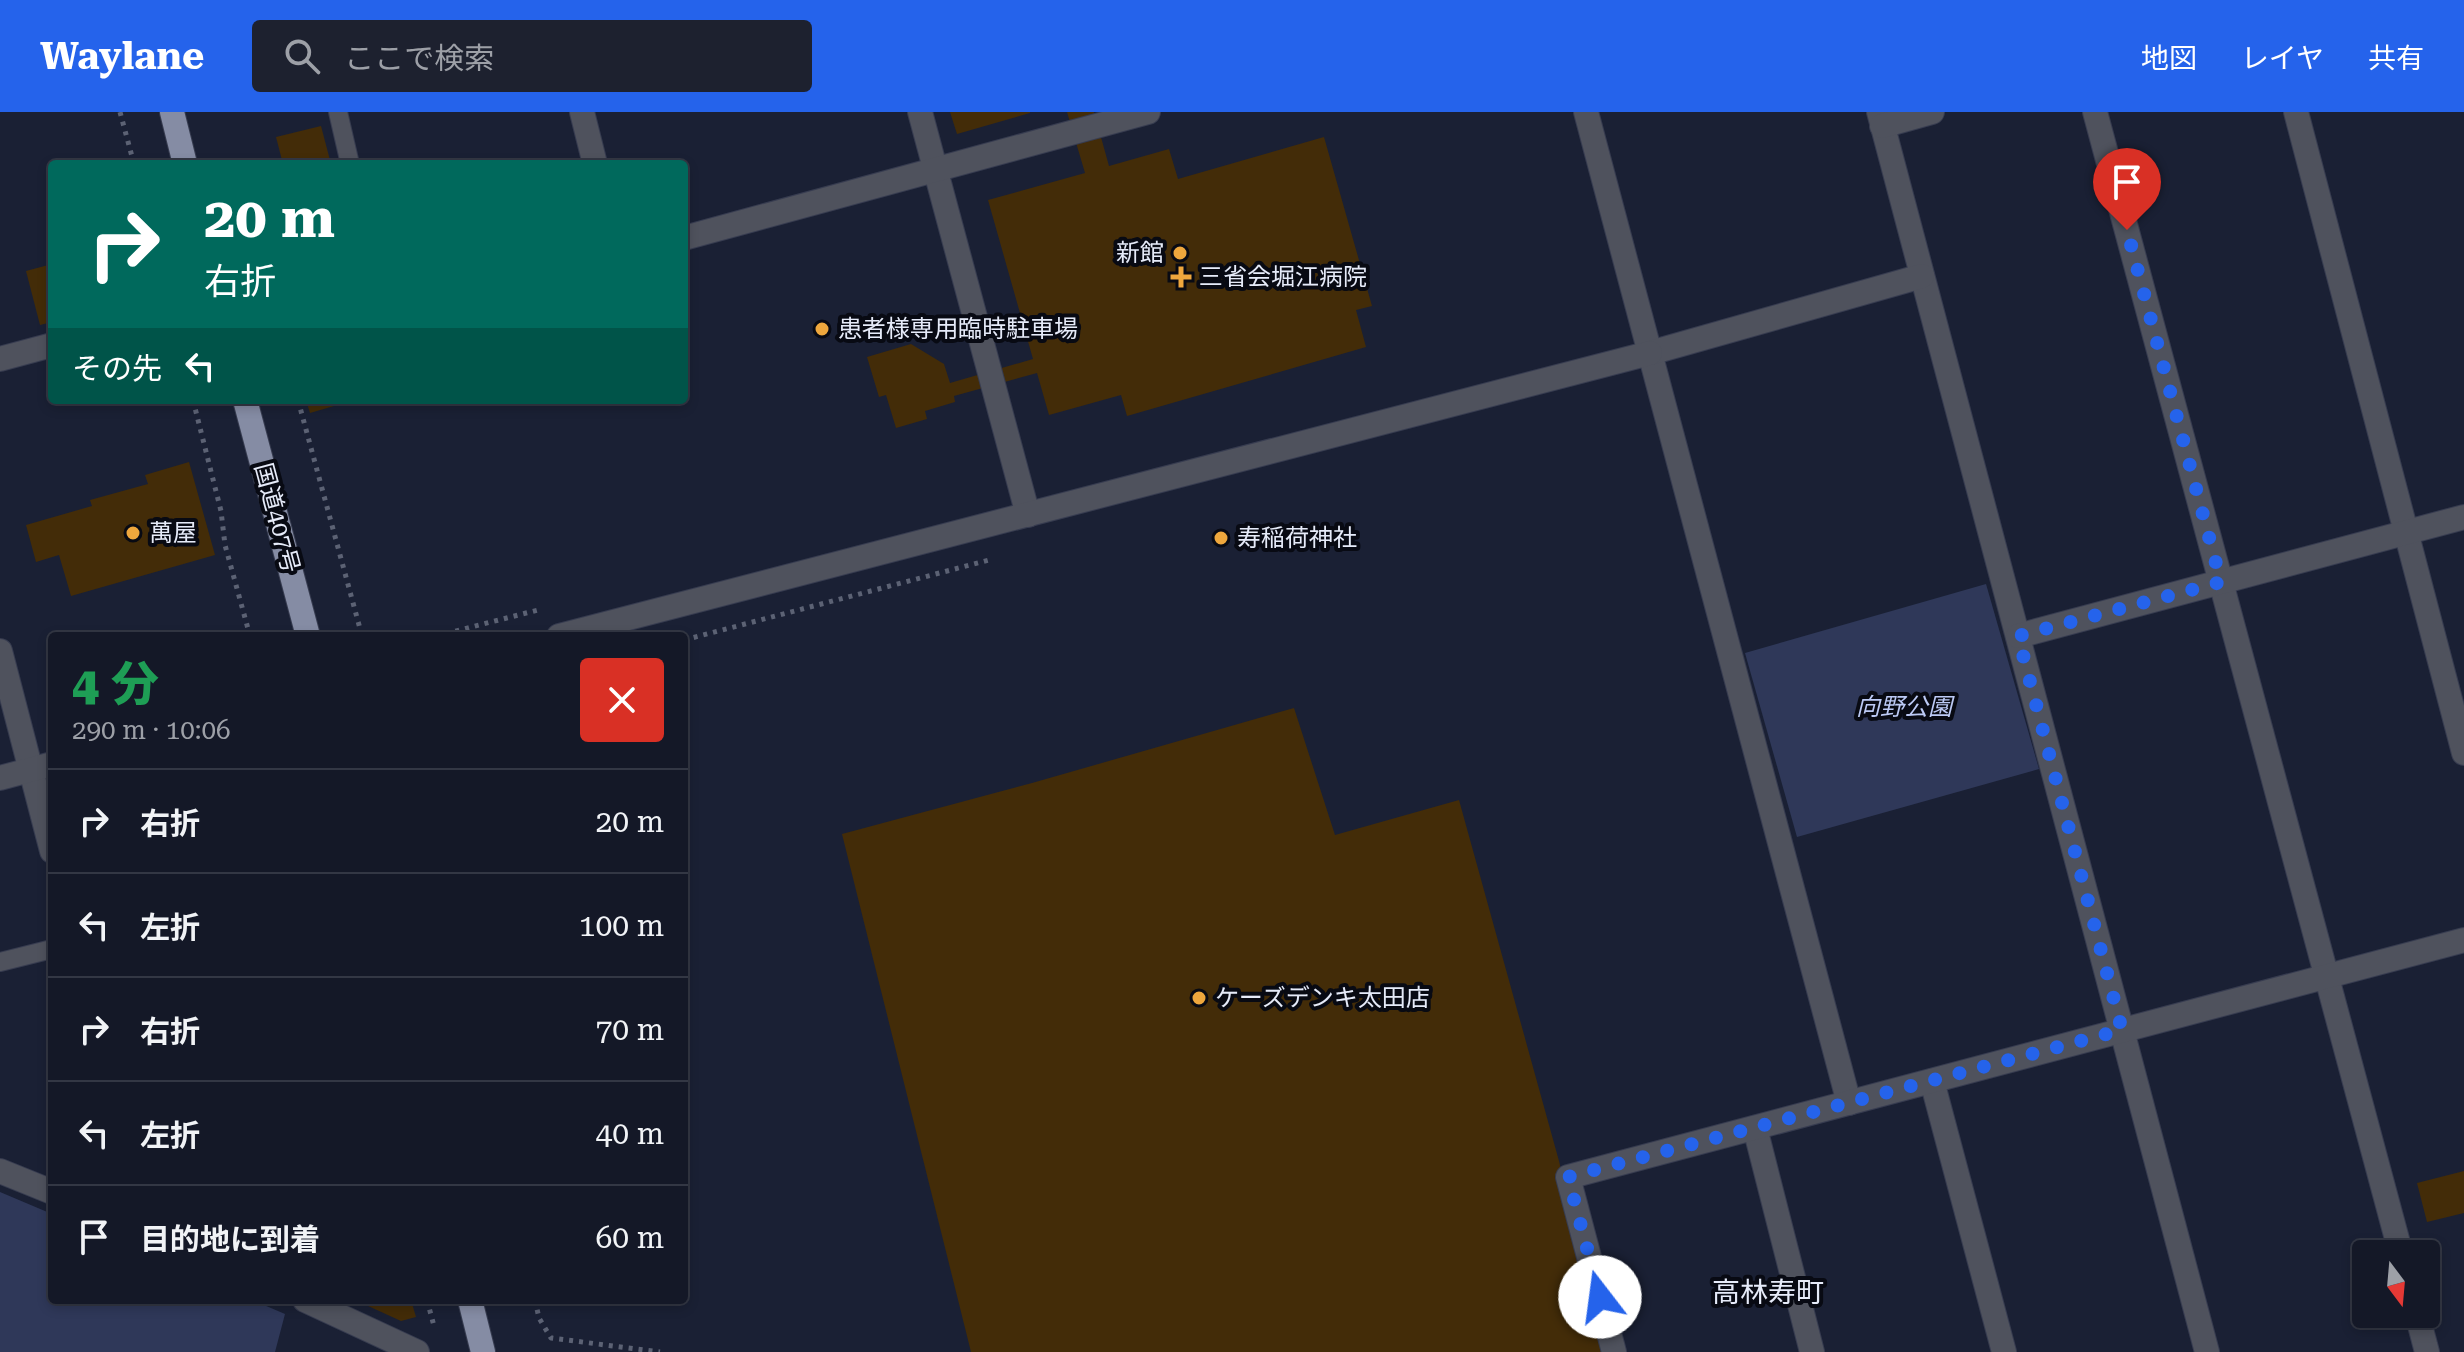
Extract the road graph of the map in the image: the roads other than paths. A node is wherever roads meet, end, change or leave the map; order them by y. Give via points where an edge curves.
1 (172, 112) edge
2 (338, 112) edge
3 (582, 112) edge
4 (920, 112) edge
5 (1148, 112) edge
6 (1586, 112) edge
7 (1932, 112) edge
8 (2095, 112) edge
9 (2296, 112) edge
10 (1880, 119) edge
11 (184, 160) edge
12 (349, 160) edge
13 (594, 160) edge
14 (937, 170) junction
15 (688, 237) edge
16 (1922, 276) junction
17 (48, 346) edge
18 (1650, 353) junction
19 (0, 359) edge
20 (246, 404) edge
21 (1028, 515) junction
22 (2464, 517) edge
23 (2406, 533) junction
24 (2221, 582) junction
25 (307, 632) edge
26 (575, 632) edge
27 (2018, 636) junction
28 (0, 651) edge
29 (2464, 753) edge
30 (41, 767) edge
31 (0, 778) edge
32 (48, 820) edge
33 (2464, 940) edge
34 (48, 950) edge
35 (0, 962) edge
36 (2326, 976) junction
37 (2122, 1030) junction
38 (1932, 1081) junction
39 (1849, 1103) junction
40 (1755, 1128) junction
41 (0, 1171) edge
42 (48, 1190) edge
43 (2397, 1240) edge
44 (314, 1304) edge
45 (471, 1304) edge
46 (2421, 1328) edge
47 (417, 1352) edge
48 (483, 1352) edge
49 (1614, 1352) edge
50 (1812, 1352) edge
51 (2004, 1352) edge
52 (2207, 1352) edge
53 (2427, 1352) edge

1 - 11 highway
2 - 12 lane
3 - 13 street
4 - 14 street
5 - 14 street
6 - 18 street
7 - 10 street
8 - 24 street
9 - 23 street
10 - 16 street
14 - 15 street
14 - 21 street
16 - 18 street
16 - 27 street
17 - 19 street
18 - 21 street
18 - 39 street
20 - 25 highway, 国道407号
21 - 26 street
22 - 23 street
23 - 24 street
23 - 29 street
24 - 27 street
24 - 36 street
27 - 37 street
28 - 30 street
30 - 31 street
30 - 32 street
33 - 36 street
34 - 35 lane
36 - 37 street
36 - 43 street
37 - 38 street
37 - 52 street
38 - 39 street
38 - 51 street
39 - 40 street
40 - 49 street via 1568,1177
40 - 50 street
41 - 42 street
44 - 47 street
45 - 48 highway
46 - 53 street

